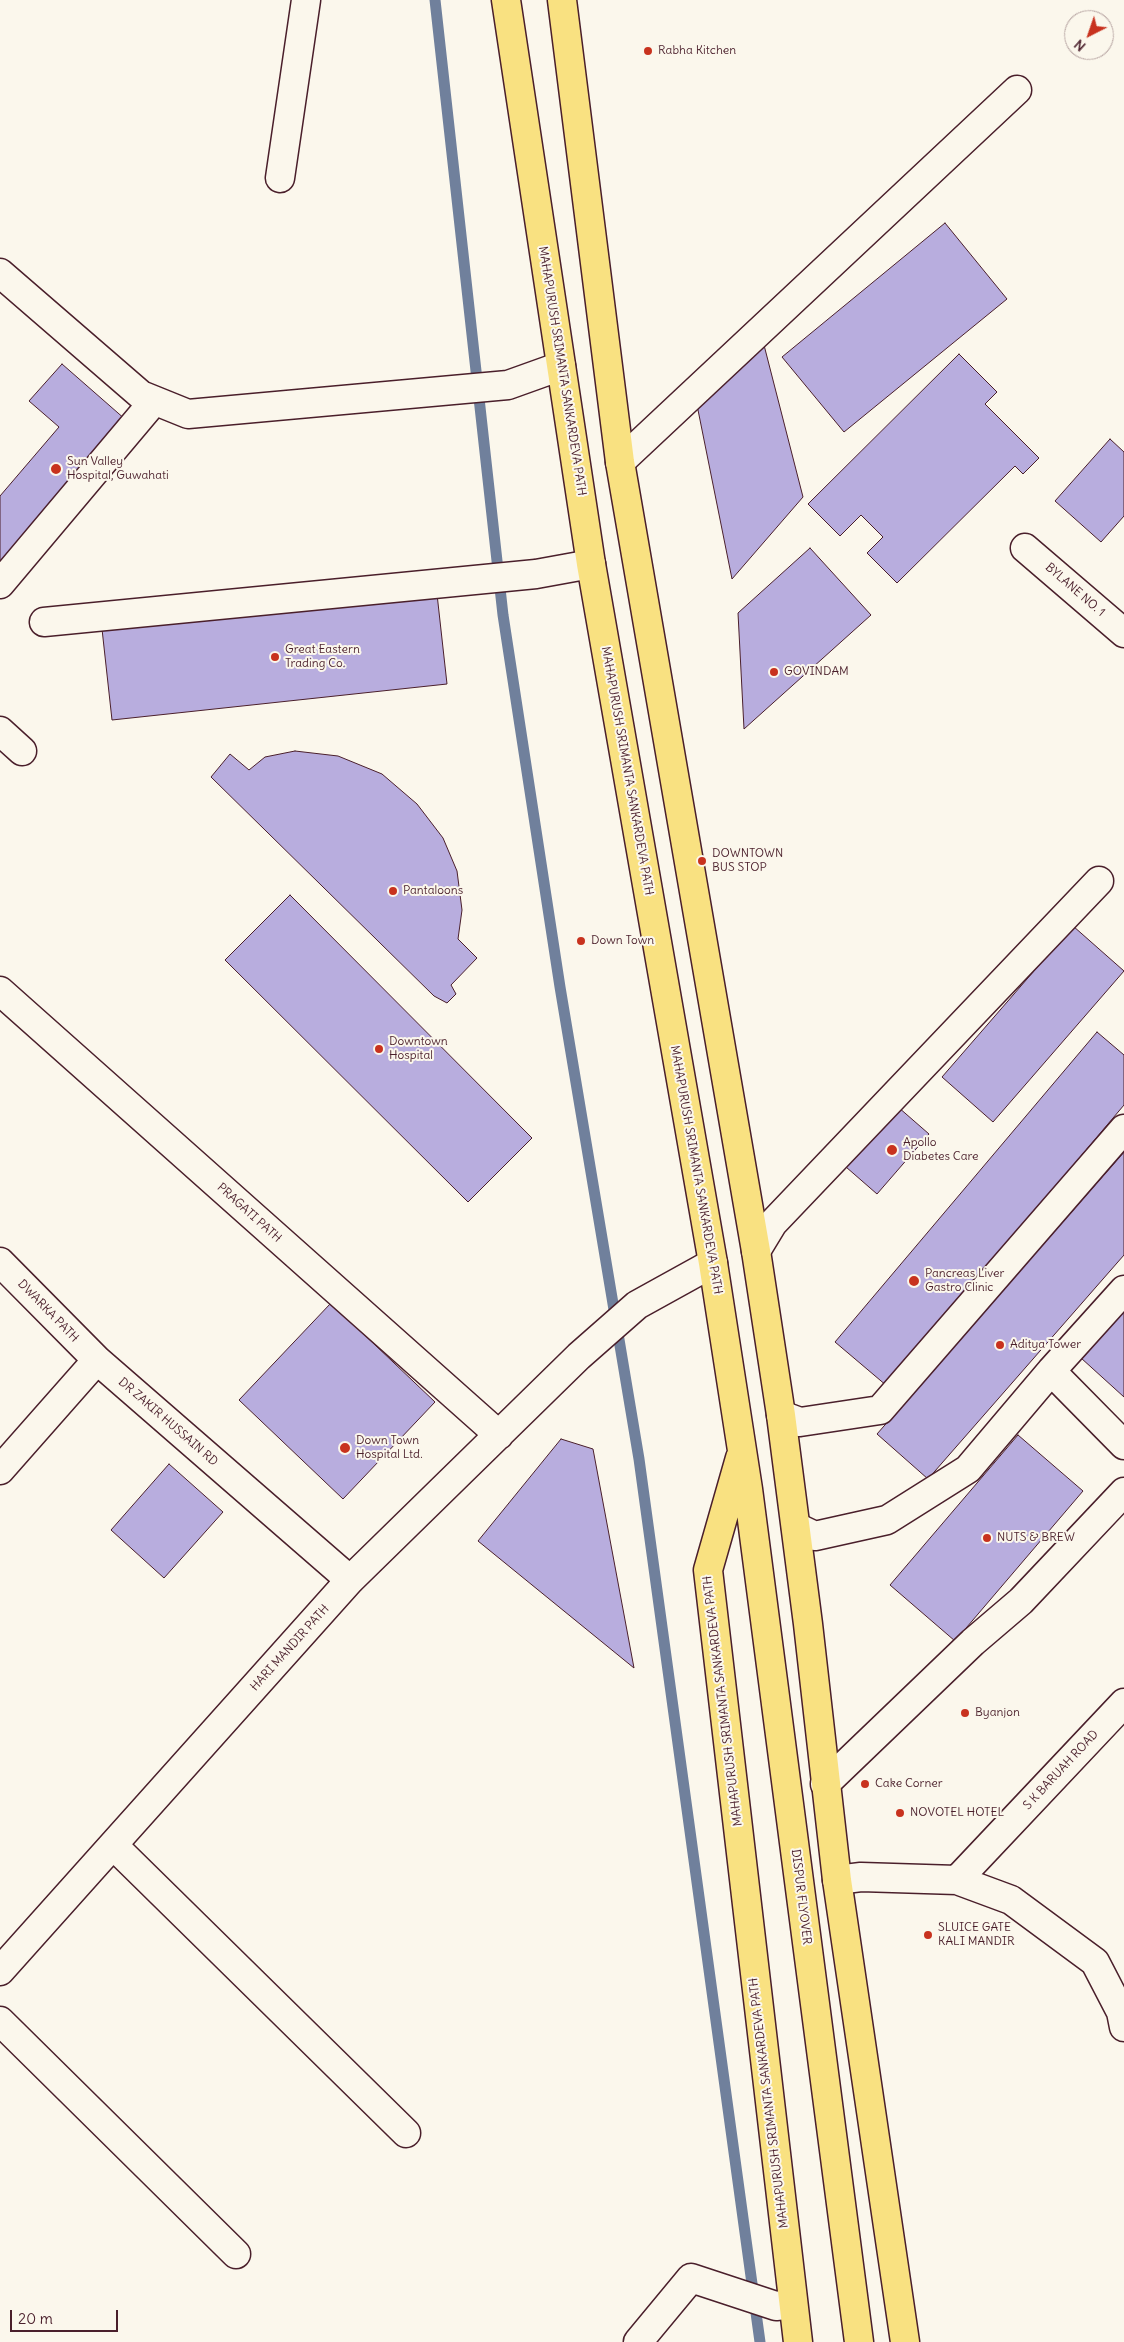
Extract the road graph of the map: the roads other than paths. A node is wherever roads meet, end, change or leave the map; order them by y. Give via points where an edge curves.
1 (306, 0) edge
2 (506, 0) edge
3 (562, 0) edge
4 (1016, 90) dead end
5 (280, 178) dead end
6 (0, 273) edge
7 (561, 366) junction
8 (154, 401) junction
9 (620, 462) junction
10 (1025, 548) dead end
11 (591, 564) junction
12 (0, 584) edge
13 (44, 622) dead end
14 (1124, 633) edge
15 (0, 731) edge
16 (22, 750) dead end
17 (1098, 881) dead end
18 (0, 991) edge
19 (1124, 1129) edge
20 (756, 1251) junction
21 (0, 1262) edge
22 (712, 1263) junction
23 (1124, 1290) edge
24 (97, 1360) junction
25 (1051, 1371) junction
26 (781, 1415) junction
27 (499, 1435) junction
28 (1124, 1445) edge
29 (742, 1452) junction
30 (0, 1470) edge
31 (1124, 1492) edge
32 (796, 1527) junction
33 (350, 1580) junction
34 (1124, 1703) edge
35 (825, 1784) junction
36 (113, 1845) junction
37 (836, 1880) junction
38 (958, 1880) junction
39 (0, 1971) edge
40 (1123, 2016) edge
41 (0, 2021) edge
42 (406, 2133) dead end
43 (236, 2254) dead end
44 (783, 2304) junction
45 (638, 2342) edge
46 (798, 2342) edge
47 (859, 2342) edge
48 (905, 2342) edge

1 - 5 street
2 - 7 main road, MAHAPURUSH SRIMANTA SANKARDEVA PATH
3 - 9 main road
4 - 9 street
6 - 8 street via 141,395
7 - 8 street via 502,386 188,414
7 - 11 main road, MAHAPURUSH SRIMANTA SANKARDEVA PATH
8 - 12 street
9 - 20 main road
10 - 14 street, BYLANE NO. 1
11 - 13 street via 473,580
11 - 22 main road, MAHAPURUSH SRIMANTA SANKARDEVA PATH
15 - 16 street
17 - 20 street via 773,1223
18 - 27 street, PRAGATI PATH
19 - 26 street via 880,1410 800,1422
20 - 26 main road
21 - 24 street, DWARKA PATH
22 - 27 street, HARI MANDIR PATH via 635,1307
22 - 29 main road, MAHAPURUSH SRIMANTA SANKARDEVA PATH
23 - 25 street
24 - 30 street
24 - 33 street, DR ZAKIR HUSSAIN RD
25 - 28 street
25 - 32 street via 968,1469 887,1520 815,1536
26 - 32 main road
27 - 33 street, HARI MANDIR PATH
29 - 44 main road, MAHAPURUSH SRIMANTA SANKARDEVA PATH via 708,1570
29 - 47 main road, DISPUR FLYOVER
31 - 35 street via 1021,1600
32 - 35 main road
33 - 36 street, HARI MANDIR PATH
34 - 38 street, S K BARUAH ROAD
35 - 37 main road
36 - 39 street, HARI MANDIR PATH
36 - 42 street
37 - 38 street via 861,1877
37 - 48 main road
38 - 40 street via 1012,1900 1095,1962
41 - 43 street
44 - 45 street via 691,2278
44 - 46 main road, MAHAPURUSH SRIMANTA SANKARDEVA PATH

